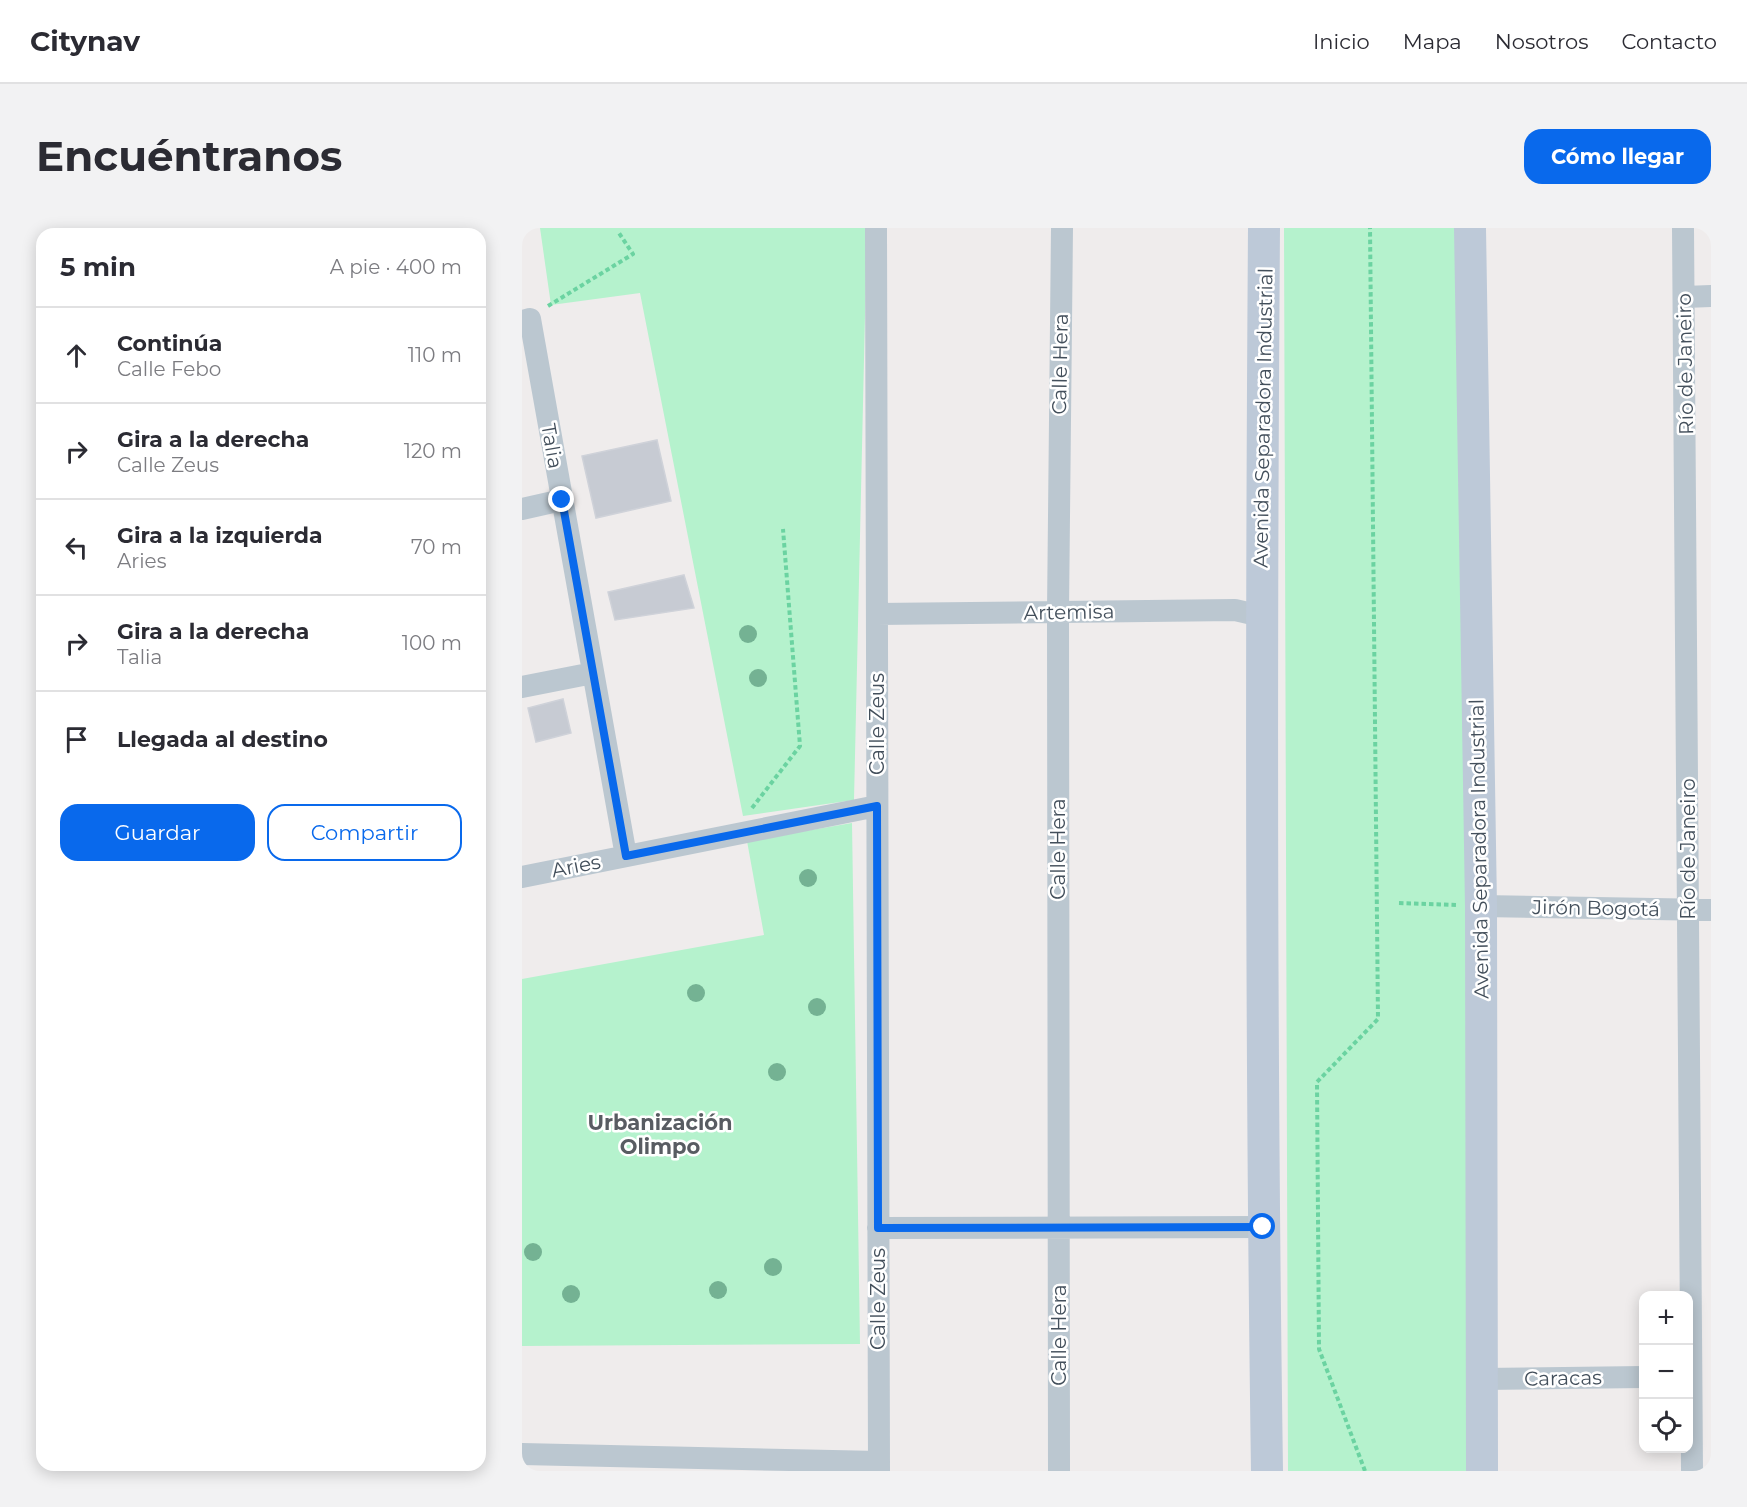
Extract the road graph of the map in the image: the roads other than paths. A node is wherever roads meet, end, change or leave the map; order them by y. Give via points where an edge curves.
1 (876, 228) edge
2 (1062, 228) edge
3 (1264, 228) edge
4 (1470, 228) edge
5 (1683, 228) edge
6 (1711, 296) edge
7 (1685, 297) junction
8 (532, 316) edge
9 (562, 500) junction
10 (522, 509) edge
11 (1058, 612) junction
12 (877, 614) junction
13 (1261, 616) junction
14 (593, 673) junction
15 (522, 687) edge
16 (877, 806) junction
17 (626, 856) junction
18 (522, 877) edge
19 (1481, 906) junction
20 (1700, 910) edge
21 (1263, 1227) junction
22 (878, 1228) junction
23 (1059, 1228) junction
24 (1697, 1376) edge
25 (1639, 1377) edge
26 (1482, 1379) junction
27 (522, 1454) edge
28 (879, 1466) edge
29 (1059, 1471) edge
30 (1267, 1471) edge
31 (1482, 1471) edge
32 (1692, 1471) edge

1 - 12 street, Calle Zeus
2 - 11 street, Calle Hera
3 - 13 main road, Avenida Separadora Industrial
4 - 19 main road, Avenida Separadora Industrial
5 - 7 street, Río de Janeiro
6 - 7 street
7 - 20 street, Río de Janeiro
8 - 9 street, Talia
9 - 10 street
9 - 14 street, Talia
11 - 12 street, Artemisa
11 - 13 street, Artemisa via 1235,610
11 - 23 street, Calle Hera
12 - 16 street, Calle Zeus
13 - 21 main road, Avenida Separadora Industrial
14 - 15 street
14 - 17 street, Talia
16 - 17 street, Aries
16 - 22 street, Calle Zeus
17 - 18 street, Aries
19 - 20 street, Jirón Bogotá
19 - 26 main road, Avenida Separadora Industrial
20 - 24 street, Río de Janeiro
21 - 23 street
21 - 30 main road, Avenida Separadora Industrial
22 - 23 street
22 - 28 street, Calle Zeus
23 - 29 street, Calle Hera
24 - 32 street, Río de Janeiro
25 - 26 street, Caracas
26 - 31 main road, Avenida Separadora Industrial
27 - 28 street

